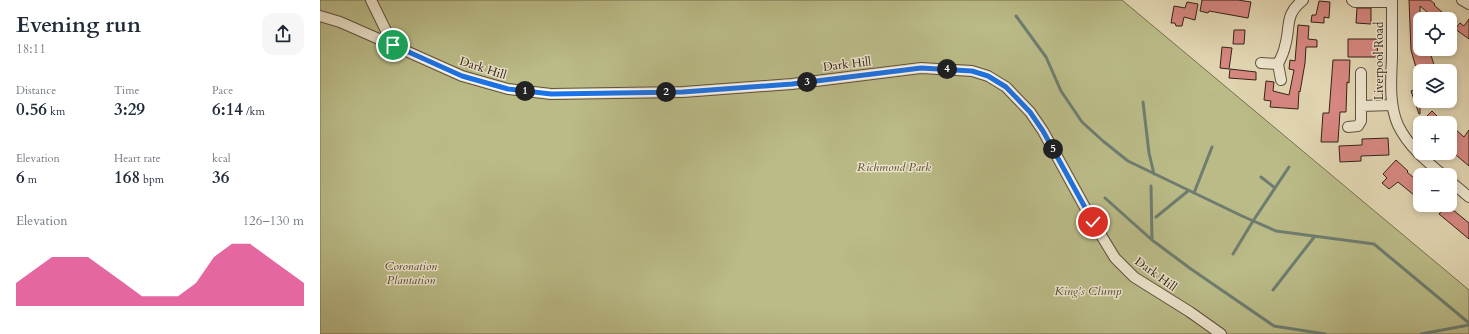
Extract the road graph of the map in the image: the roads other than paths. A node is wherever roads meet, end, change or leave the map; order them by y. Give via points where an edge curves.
1 (370, 0) edge
2 (1303, 0) edge
3 (1352, 0) edge
4 (1462, 0) edge
5 (1392, 1) edge
6 (1469, 4) edge
7 (320, 16) edge
8 (393, 45) junction
9 (1261, 63) dead end
10 (1278, 64) junction
11 (1361, 72) dead end
12 (1281, 80) dead end
13 (1392, 105) junction
14 (1361, 106) junction
15 (1348, 127) dead end
16 (1435, 168) edge
17 (1457, 187) edge
18 (1469, 196) edge
19 (1221, 334) edge

1 - 8 street
2 - 10 street via 1294,8 1289,20 1286,45
3 - 5 street
4 - 6 street
5 - 13 street, Liverpool Road
7 - 8 street, Dark Hill
8 - 19 street, Dark Hill via 462,76 508,89 551,94 683,92 792,84 921,68 972,71 988,76 1006,87 1030,112 1115,258 1134,277
9 - 10 street
10 - 12 street
11 - 14 street
13 - 14 street
13 - 16 street, Liverpool Road via 1398,126 1418,154
14 - 15 street via 1360,125
17 - 18 street

